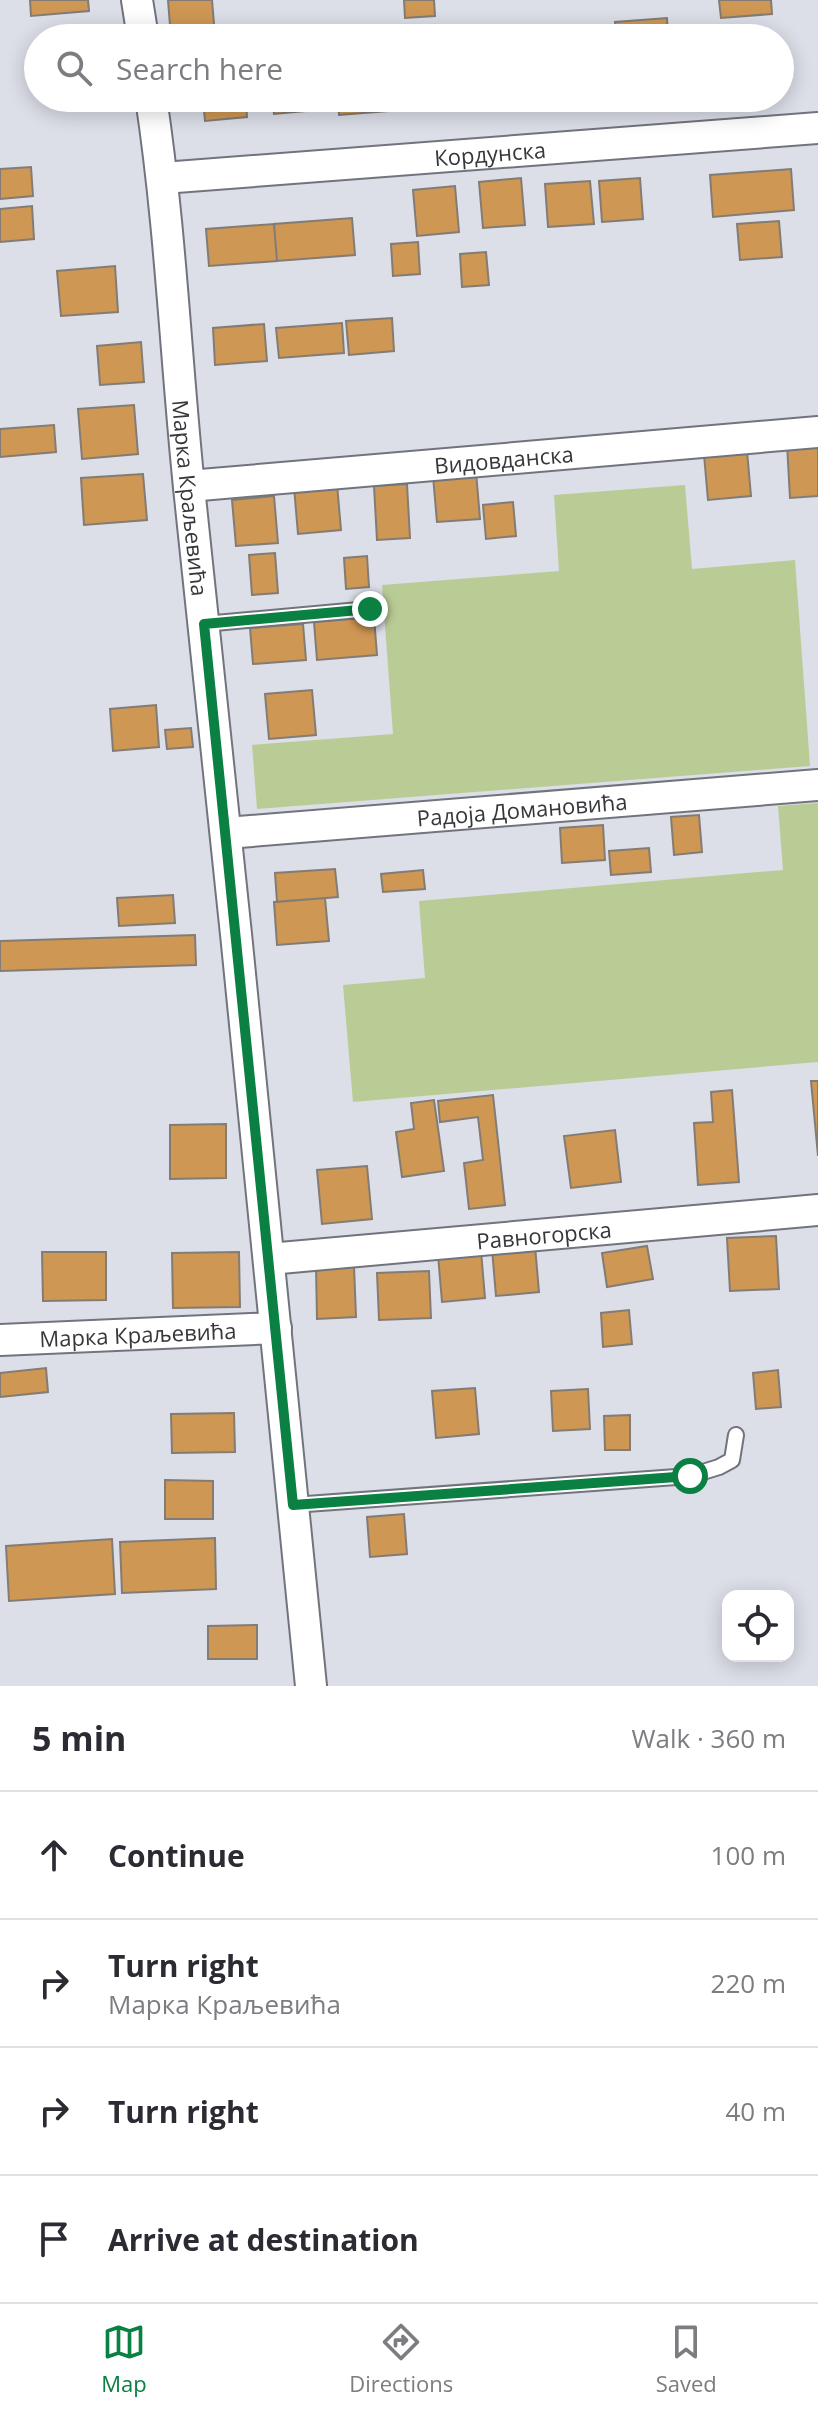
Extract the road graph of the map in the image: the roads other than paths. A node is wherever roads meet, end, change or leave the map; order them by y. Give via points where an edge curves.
1 (137, 0) edge
2 (141, 24) edge
3 (153, 112) edge
4 (818, 128) edge
5 (163, 178) junction
6 (818, 432) edge
7 (189, 486) junction
8 (370, 609) dead end
9 (204, 624) junction
10 (818, 785) edge
11 (227, 833) junction
12 (818, 1210) edge
13 (269, 1259) junction
14 (276, 1328) junction
15 (0, 1340) edge
16 (736, 1435) dead end
17 (293, 1505) junction
18 (311, 1686) edge

1 - 2 street
3 - 5 street, Марка Краљевића
4 - 5 street, Кордунска
5 - 7 street, Марка Краљевића
6 - 7 street, Видовданска
7 - 9 street, Марка Краљевића
8 - 9 lane
9 - 11 street, Марка Краљевића
10 - 11 street, Радоја Домановића
11 - 13 street, Марка Краљевића
12 - 13 street, Равногорска
13 - 14 street, Марка Краљевића
14 - 15 street, Марка Краљевића
14 - 17 street, Марка Краљевића
16 - 17 lane via 732,1460 690,1476
17 - 18 street, Марка Краљевића

